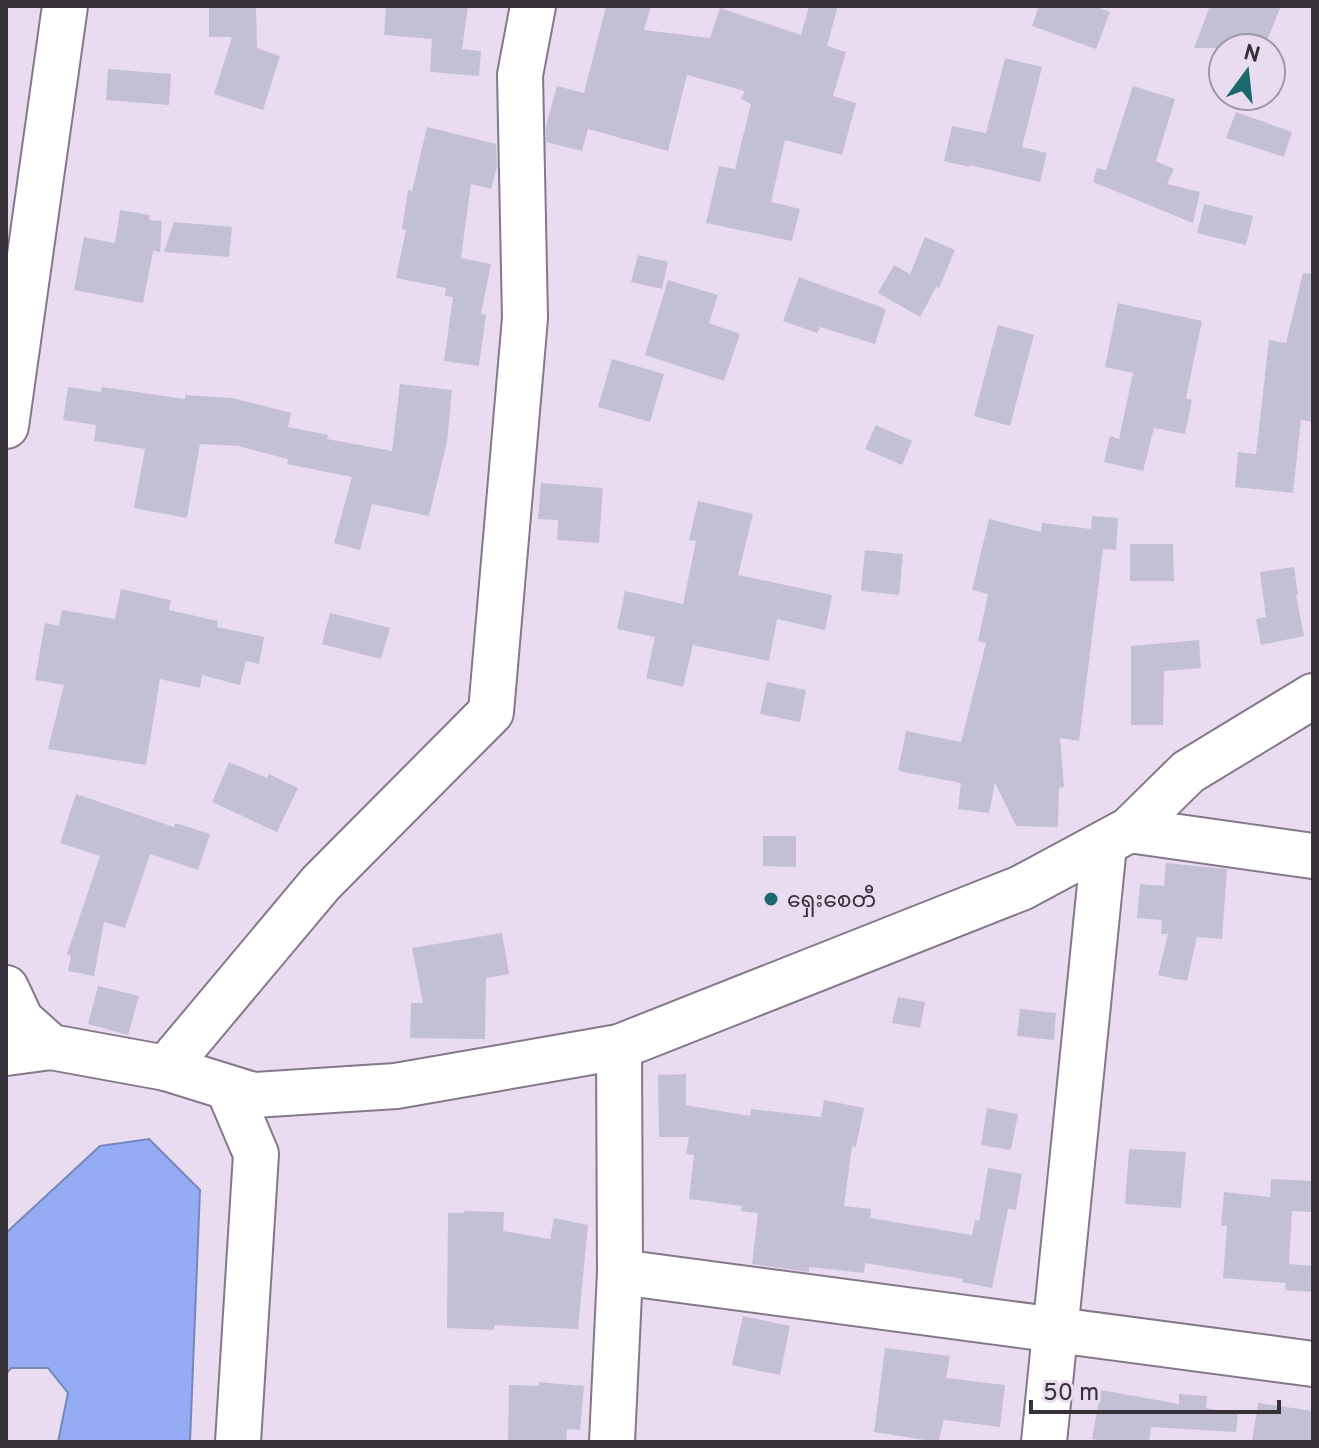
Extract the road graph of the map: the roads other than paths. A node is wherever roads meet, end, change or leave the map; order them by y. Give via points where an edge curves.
1 (65, 6) edge
2 (533, 6) edge
3 (13, 309) edge
4 (6, 426) edge
5 (1313, 696) edge
6 (1116, 838) junction
7 (1313, 856) edge
8 (6, 988) edge
9 (51, 1047) junction
10 (619, 1047) junction
11 (6, 1053) edge
12 (166, 1068) junction
13 (228, 1088) junction
14 (620, 1272) junction
15 (1053, 1331) junction
16 (1313, 1364) edge
17 (238, 1442) edge
18 (612, 1442) edge
19 (1044, 1442) edge

1 - 3 street
2 - 12 street via 520,75 525,318 491,712 321,883
3 - 4 street
5 - 6 street via 1188,772
6 - 7 street
6 - 10 street via 1021,888
6 - 15 street
8 - 9 street via 21,1020
9 - 11 street
9 - 12 street
10 - 13 street via 396,1086 253,1095
10 - 14 street
12 - 13 street
13 - 17 street via 256,1154
14 - 15 street
14 - 18 street
15 - 16 street
15 - 19 street

